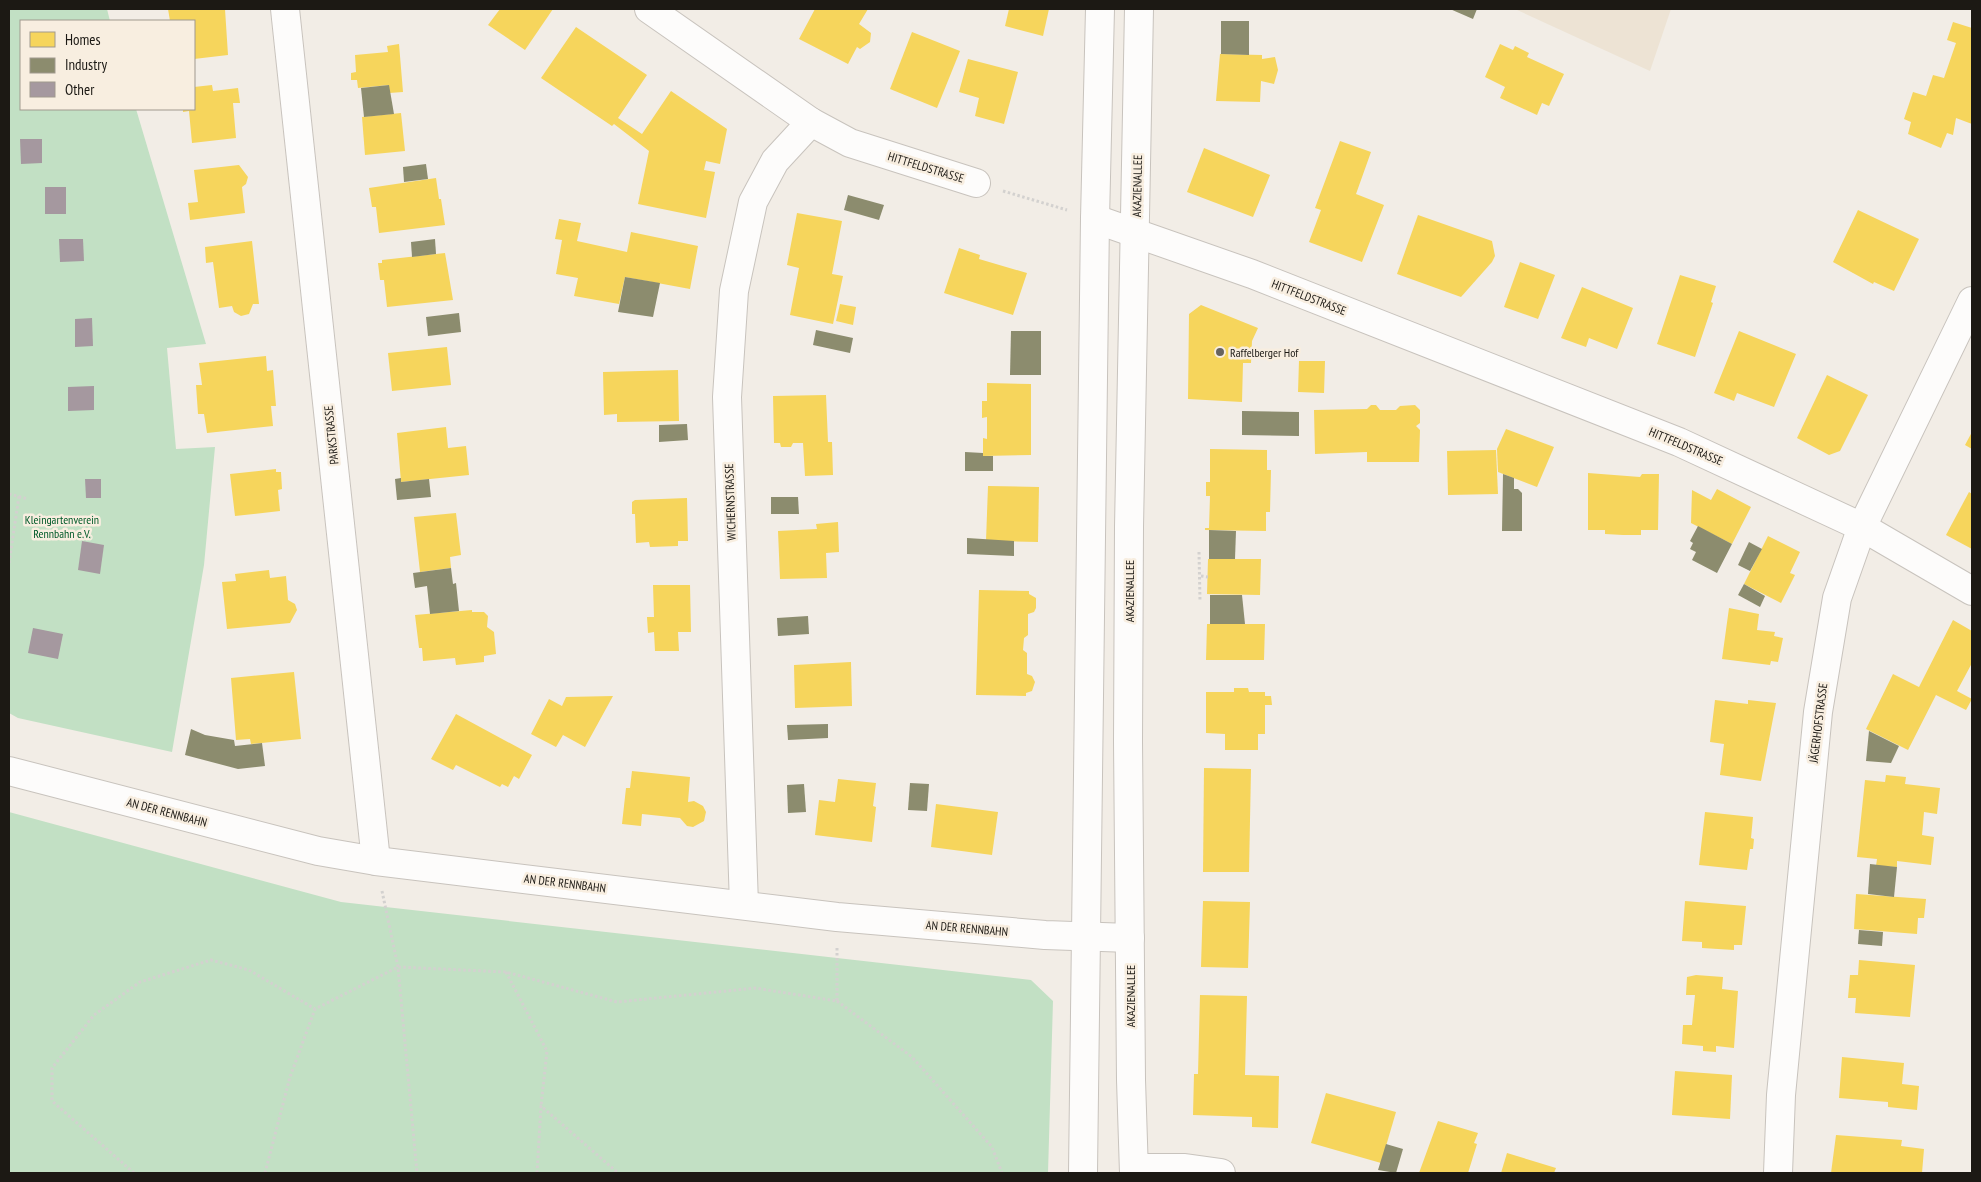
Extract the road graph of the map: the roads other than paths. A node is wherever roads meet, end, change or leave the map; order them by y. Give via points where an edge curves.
1 (284, 9) edge
2 (649, 9) edge
3 (1100, 9) edge
4 (1139, 9) edge
5 (811, 122) junction
6 (976, 183) road end
7 (1095, 219) junction
8 (1136, 234) junction
9 (1972, 301) edge
10 (1862, 527) junction
11 (1972, 591) edge
12 (9, 771) edge
13 (376, 861) junction
14 (744, 904) junction
15 (1087, 938) junction
16 (1130, 938) junction
17 (1134, 1171) edge
18 (1083, 1173) edge
19 (1221, 1173) edge
20 (1778, 1173) edge

1 - 13 street, PARKSTRASSE
2 - 5 street, HITTFELDSTRASSE
3 - 7 street
4 - 8 street, AKAZIENALLEE
5 - 6 street, HITTFELDSTRASSE via 850,143
5 - 14 street, WICHERNSTRASSE via 775,161 753,202 734,291 726,397
7 - 8 street, HITTFELDSTRASSE
7 - 15 street
8 - 10 street, HITTFELDSTRASSE via 1252,274 1670,438
8 - 16 street, AKAZIENALLEE via 1129,536
9 - 10 street, JÄGERHOFSTRASSE
10 - 11 street, HITTFELDSTRASSE
10 - 20 street, JÄGERHOFSTRASSE via 1837,598 1818,712 1781,1094
12 - 13 street, AN DER RENNBAHN via 318,851
13 - 14 street, AN DER RENNBAHN
14 - 15 street, AN DER RENNBAHN via 837,917
15 - 16 street, AN DER RENNBAHN
15 - 18 street
16 - 17 street, AKAZIENALLEE
17 - 19 street via 1185,1168

